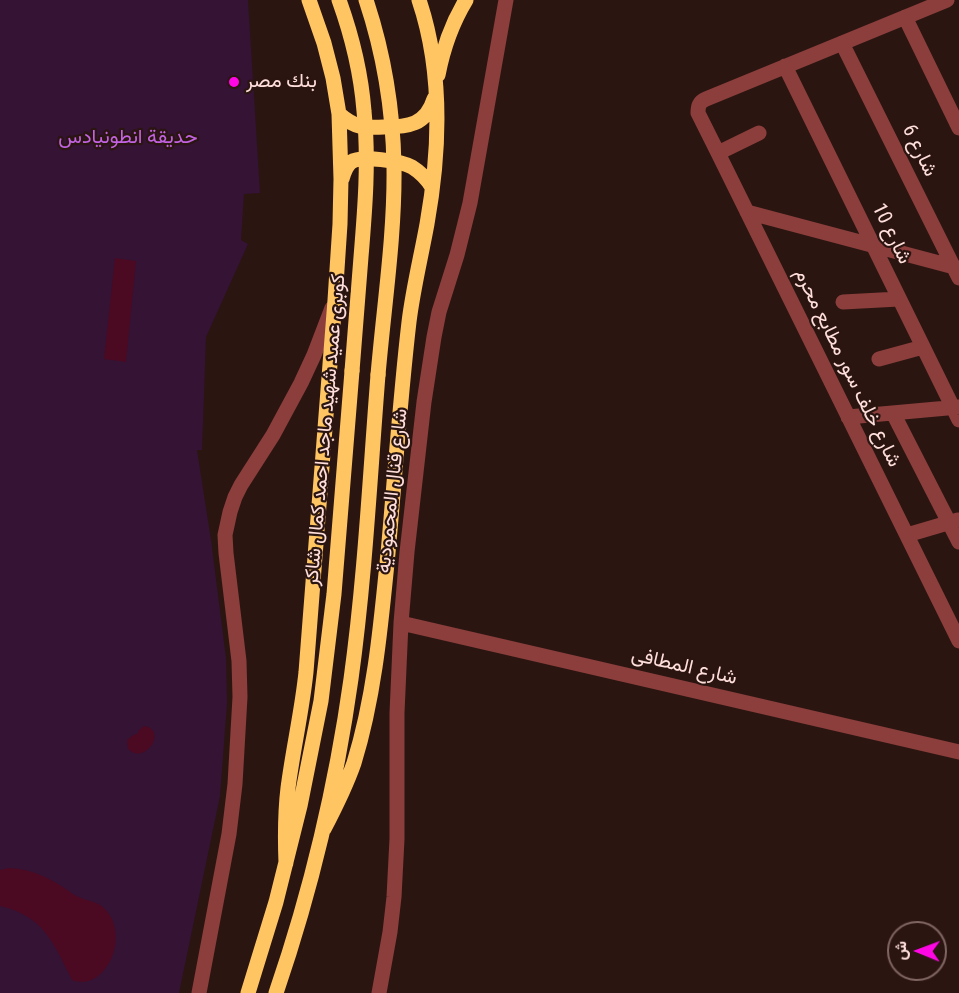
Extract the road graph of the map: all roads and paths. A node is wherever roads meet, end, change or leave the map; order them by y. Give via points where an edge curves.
1 (309, 0) edge
2 (339, 0) edge
3 (366, 0) edge
4 (418, 0) edge
5 (466, 0) edge
6 (506, 0) edge
7 (947, 0) edge
8 (905, 17) junction
9 (842, 43) junction
10 (785, 66) junction
11 (435, 91) junction
12 (339, 114) junction
13 (959, 128) edge
14 (759, 133) dead end
15 (718, 153) junction
16 (341, 179) junction
17 (432, 187) junction
18 (747, 212) junction
19 (873, 245) junction
20 (957, 271) edge
21 (899, 298) junction
22 (335, 300) junction
23 (843, 302) dead end
24 (923, 347) junction
25 (879, 359) dead end
26 (957, 412) edge
27 (894, 413) junction
28 (848, 417) junction
29 (954, 521) edge
30 (906, 535) junction
31 (959, 542) edge
32 (401, 624) junction
33 (959, 641) edge
34 (959, 752) edge
35 (324, 829) junction
36 (286, 863) junction
37 (199, 993) edge
38 (248, 993) edge
39 (276, 993) edge
40 (380, 993) edge

1 - 12 main road via 324,43
2 - 36 main road, كوبرى عميد شهيد ماجد احمد كمال شاكر, bridge via 360,79 367,181 334,594 312,754
3 - 35 main road, bridge via 387,85 392,126 390,248 356,638
4 - 11 main road via 429,37
5 - 11 main road via 450,33
6 - 32 street, شارع قنال المحمودية via 470,203 431,354
7 - 8 street
8 - 9 street
8 - 13 street
9 - 10 street
9 - 20 street, شارع 6
10 - 15 street, شارع خلف سور مطابع محرم via 702,100 698,113
10 - 19 street, شارع 10
11 - 12 main road via 428,112 409,126 359,127
11 - 17 main road
12 - 16 main road
14 - 15 street
15 - 18 street, شارع خلف سور مطابع محرم
16 - 17 main road via 349,163 364,158 402,163 422,175
16 - 22 main road
17 - 35 main road via 409,321 373,680 353,764
18 - 19 street
18 - 28 street, شارع خلف سور مطابع محرم
19 - 20 street
19 - 21 street, شارع 10
21 - 23 street
21 - 24 street, شارع 10
22 - 36 main road via 306,672 288,788
22 - 37 street via 301,382 241,485 225,535 241,679 229,834
24 - 25 street
24 - 26 street, شارع 10
26 - 27 street
27 - 28 street
27 - 29 street
28 - 30 street, شارع خلف سور مطابع محرم
29 - 30 street
29 - 31 street
30 - 33 street, شارع خلف سور مطابع محرم
32 - 34 street, شارع المطافى
32 - 40 street, شارع قنال المحمودية via 396,868
35 - 39 main road
36 - 38 main road

